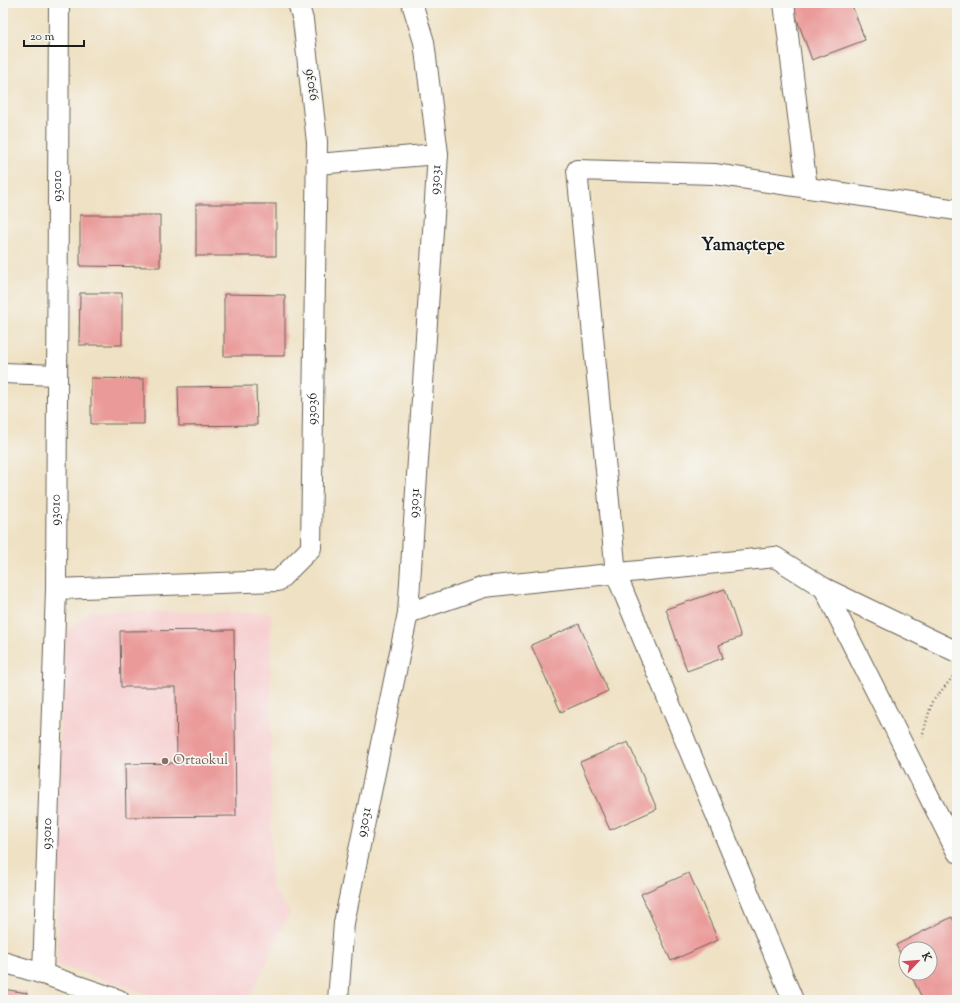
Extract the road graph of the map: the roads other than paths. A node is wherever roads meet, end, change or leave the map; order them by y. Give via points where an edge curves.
1 (59, 3) edge
2 (298, 3) edge
3 (412, 3) edge
4 (784, 3) edge
5 (438, 154) junction
6 (317, 164) junction
7 (807, 188) junction
8 (957, 210) edge
9 (3, 373) edge
10 (56, 375) junction
11 (616, 574) junction
12 (824, 588) junction
13 (56, 589) junction
14 (408, 613) junction
15 (957, 652) edge
16 (957, 852) edge
17 (3, 962) edge
18 (44, 974) junction
19 (119, 1000) edge
20 (338, 1000) edge
21 (793, 1000) edge

1 - 10 street, 93010
2 - 6 street, 93036 via 306,43
3 - 5 street, 93031 via 424,42
4 - 7 street
5 - 6 street
5 - 14 street, 93031
6 - 13 street, 93036 via 311,548 278,581
7 - 8 street
7 - 11 street via 714,174 577,170
9 - 10 street
10 - 13 street, 93010
11 - 12 street via 775,557
11 - 14 street via 484,587
11 - 21 street
12 - 15 street
12 - 16 street
13 - 18 street, 93010
14 - 20 street, 93031 via 344,923
17 - 18 street
18 - 19 street

